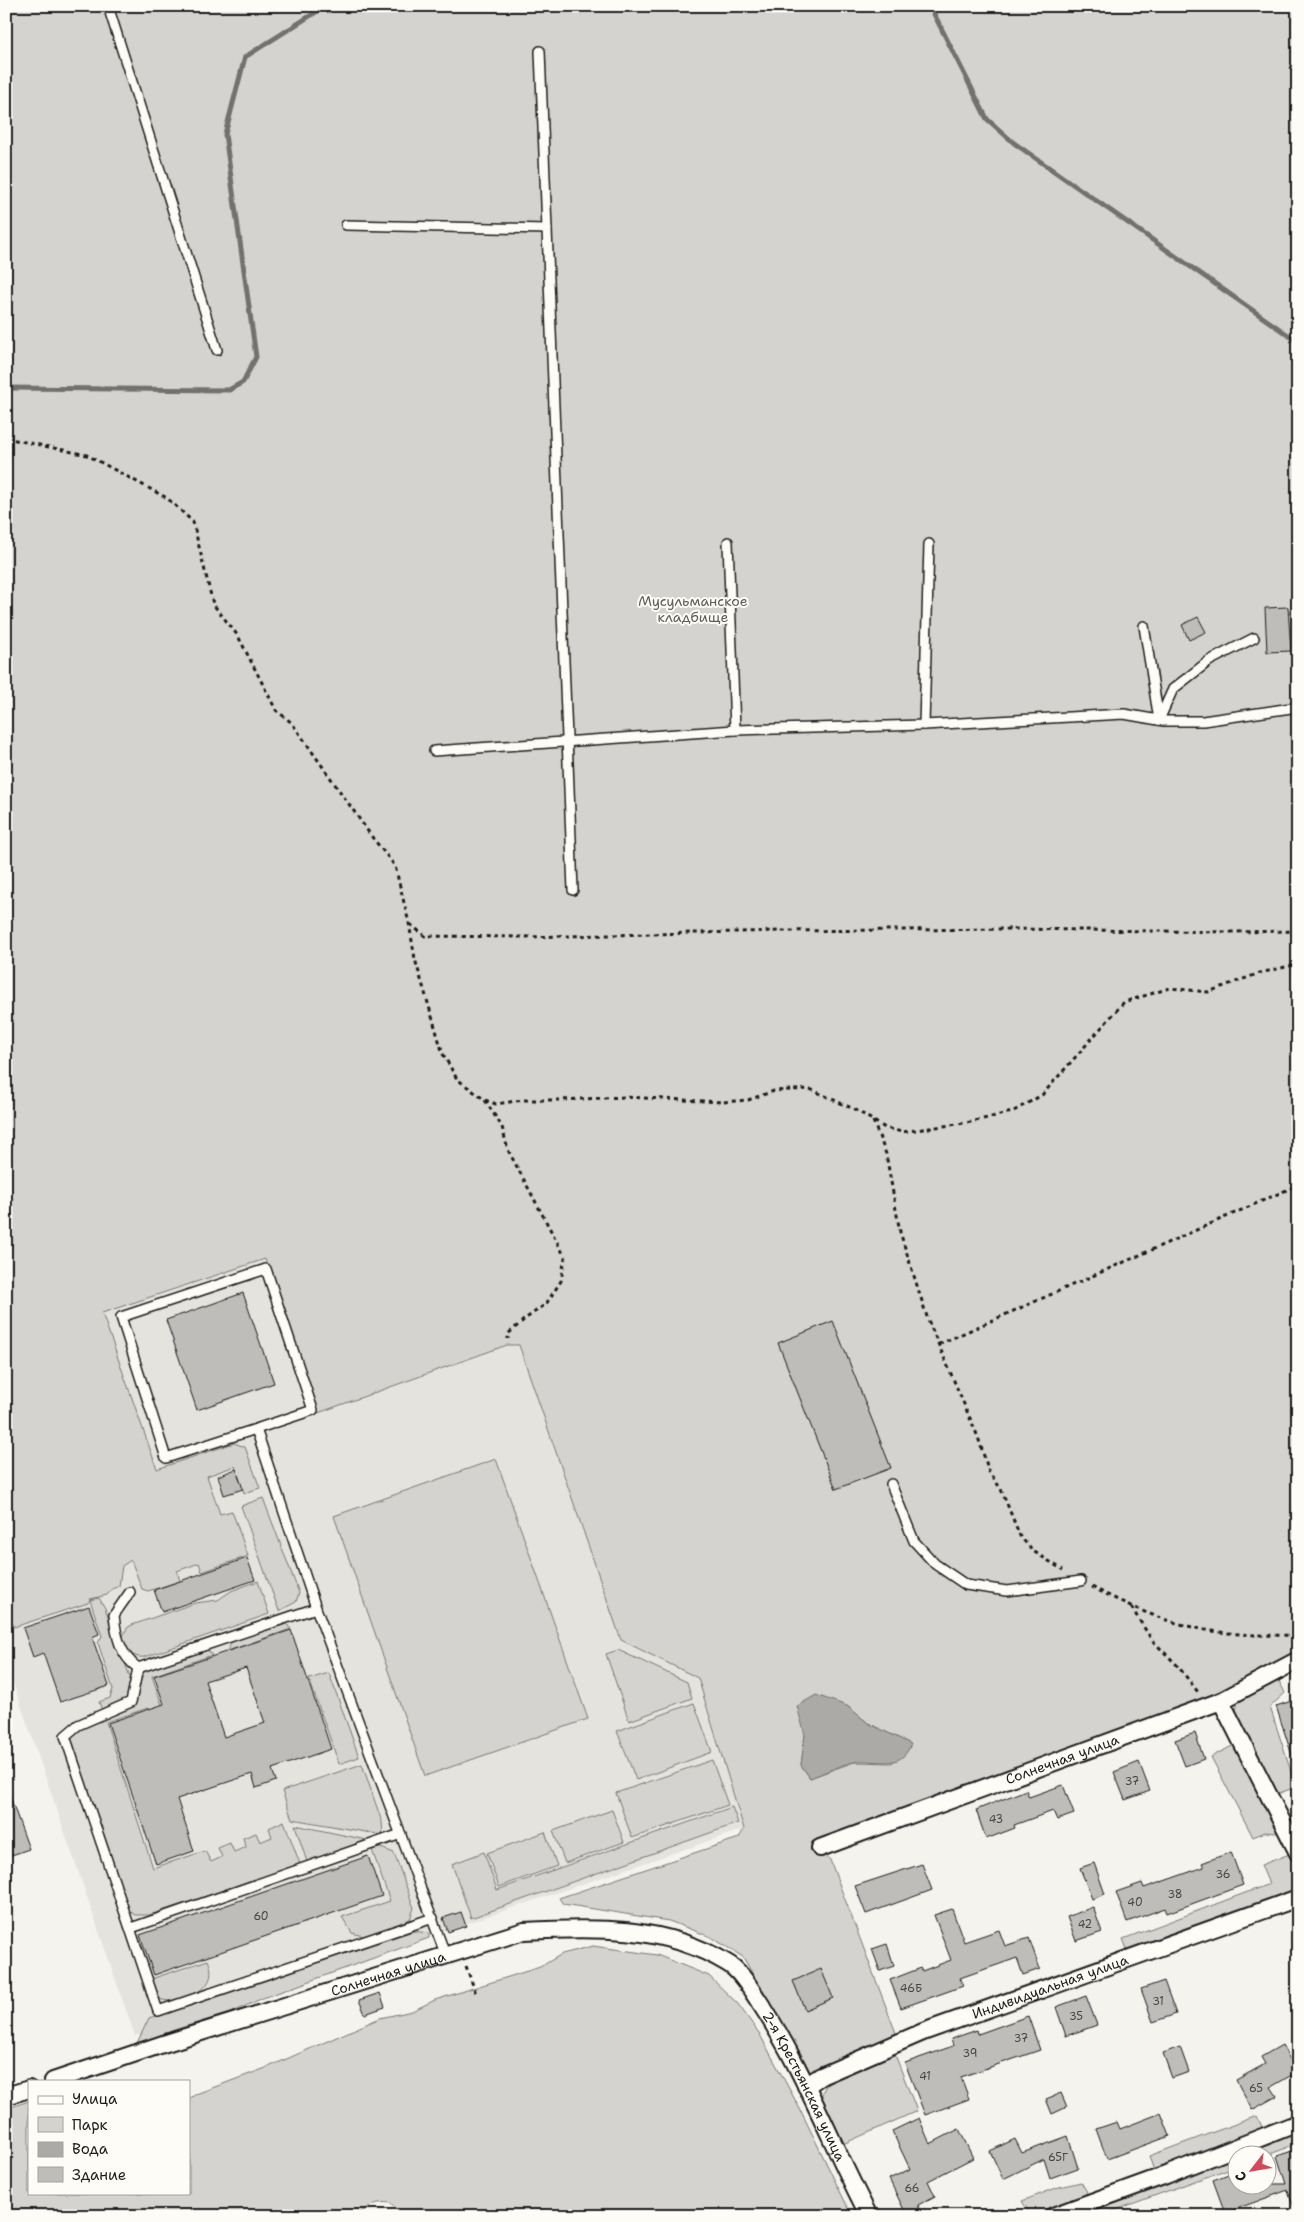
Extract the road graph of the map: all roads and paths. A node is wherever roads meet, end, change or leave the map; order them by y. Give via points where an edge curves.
1 (108, 6) edge
2 (540, 51) dead end
3 (346, 225) dead end
4 (547, 228) junction
5 (217, 350) dead end
6 (6, 438) edge
7 (728, 542) dead end
8 (929, 544) dead end
9 (1144, 626) dead end
10 (1254, 638) dead end
11 (1298, 707) edge
12 (1160, 720) junction
13 (924, 725) junction
14 (735, 730) junction
15 (566, 742) junction
16 (434, 751) dead end
17 (573, 890) dead end
18 (409, 923) junction
19 (1298, 931) edge
20 (1298, 964) edge
21 (485, 1100) junction
22 (873, 1121) junction
23 (1298, 1185) edge
24 (508, 1339) dead end
25 (939, 1344) junction
26 (256, 1429) junction
27 (891, 1484) dead end
28 (1081, 1581) junction
29 (130, 1592) dead end
30 (1130, 1606) junction
31 (316, 1608) junction
32 (1298, 1634) edge
33 (1298, 1660) edge
34 (138, 1668) junction
35 (1220, 1701) junction
36 (1204, 1706) junction
37 (401, 1834) junction
38 (820, 1848) dead end
39 (1298, 1854) edge
40 (1298, 1898) edge
41 (433, 1918) junction
42 (131, 1928) junction
43 (446, 1956) junction
44 (728, 1963) joint
45 (466, 1965) dead end
46 (476, 1994) dead end
47 (56, 2080) edge
48 (806, 2086) junction
49 (28, 2089) edge
50 (6, 2096) edge
51 (1298, 2123) edge
52 (869, 2216) edge
53 (1053, 2216) edge

1 - 5 lane
2 - 4 lane
3 - 4 lane
4 - 15 lane
6 - 18 path via 88,455 168,498 193,522 213,604 238,636 276,710 292,723 395,866
7 - 14 lane
8 - 13 lane
9 - 12 lane
10 - 12 lane via 1209,661 1173,689
11 - 12 lane via 1203,721
12 - 13 lane via 1124,714
13 - 14 lane
14 - 15 lane
15 - 16 lane
15 - 17 lane
18 - 19 path via 425,936 523,937 1003,929
18 - 21 path via 415,959 443,1054 457,1080
20 - 22 path via 1260,973 1208,992 1170,988 1124,1002 1042,1095 1012,1112 971,1122 902,1132
21 - 22 path via 496,1104 523,1100 624,1097 723,1102 748,1100 774,1091 810,1089
21 - 24 path via 502,1127 508,1150 565,1256 561,1281 546,1304 508,1334
22 - 25 path via 886,1154 900,1232
23 - 25 path
25 - 28 path via 989,1472 1001,1489 1020,1536 1033,1551
26 - 26 lane via 166,1458 121,1317 266,1269 313,1410
26 - 31 lane
27 - 28 lane via 914,1541 935,1564 966,1585 1007,1591
28 - 30 path
29 - 34 lane via 114,1615 116,1636 128,1661
30 - 32 path via 1184,1625 1229,1634
30 - 36 path via 1152,1640 1198,1692
31 - 34 lane
31 - 37 lane
33 - 35 street, Солнечная улица
34 - 42 lane via 131,1702 78,1725 65,1736
35 - 36 street, Солнечная улица
35 - 39 street
36 - 38 street, Солнечная улица
37 - 41 lane
37 - 42 lane
40 - 48 street, Индивидуальная улица via 923,2032 821,2076
41 - 42 lane via 158,2011
41 - 43 lane
43 - 44 street, Солнечная улица via 524,1931 585,1928 650,1934 693,1946
43 - 47 street, Солнечная улица
44 - 48 street, 2-я Крестьянская улица via 747,1984 774,2024
45 - 46 path
48 - 52 street, 2-я Крестьянская улица
49 - 50 street
51 - 53 street

